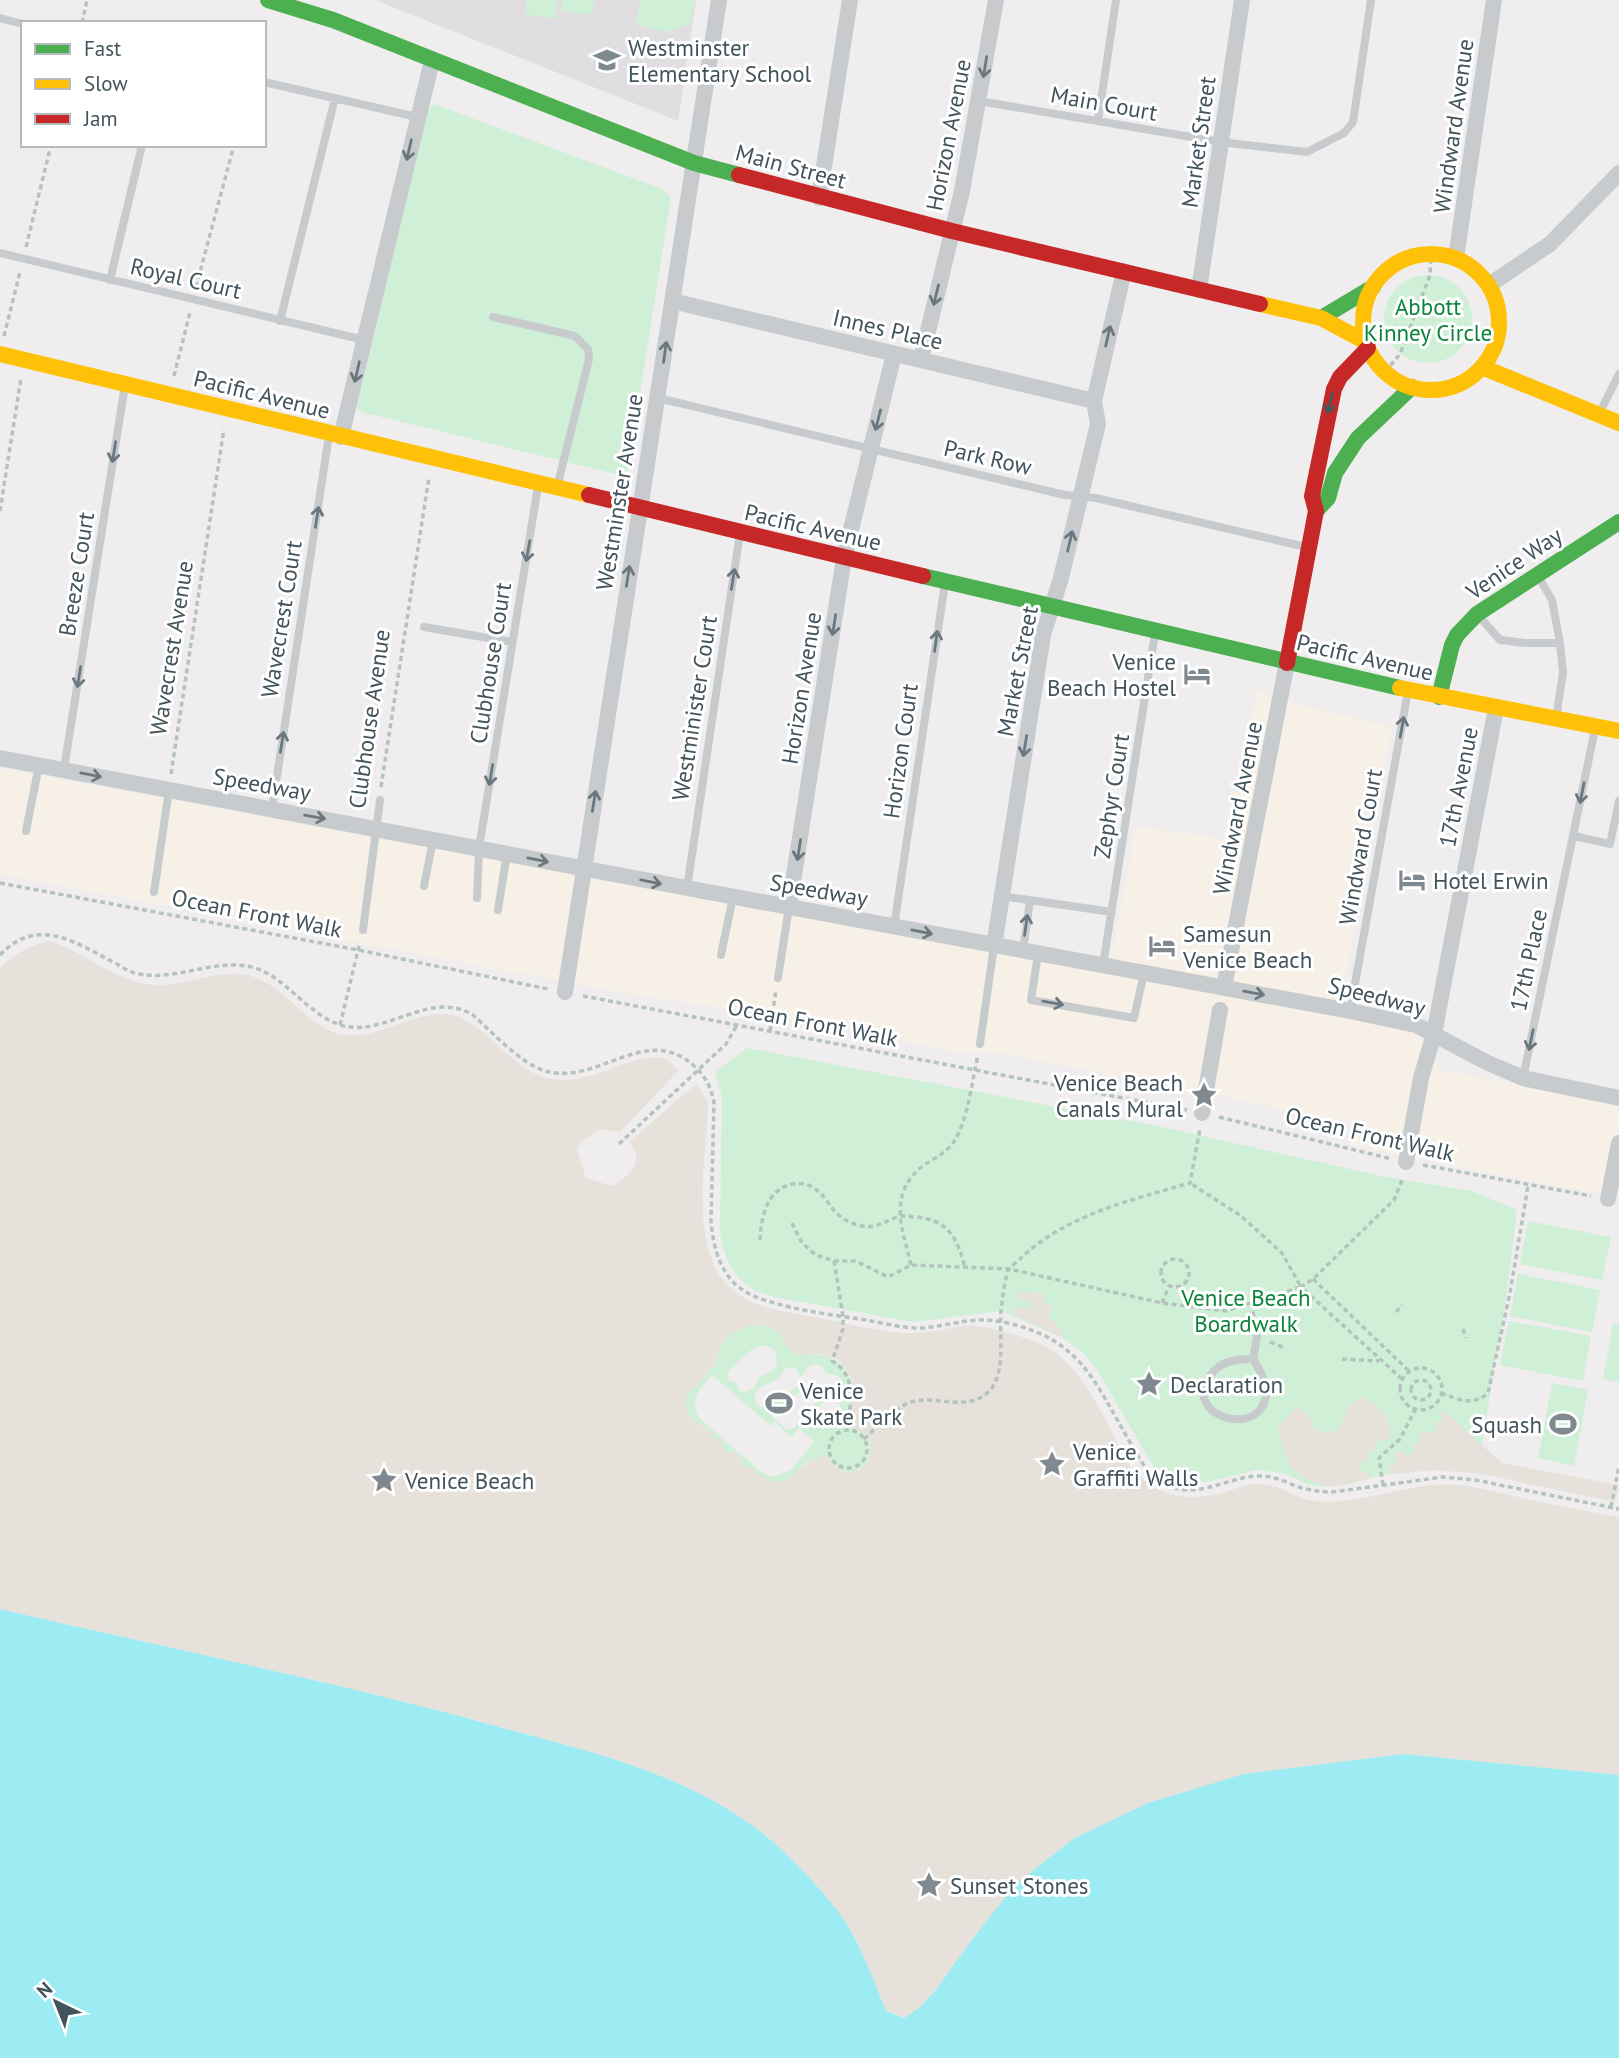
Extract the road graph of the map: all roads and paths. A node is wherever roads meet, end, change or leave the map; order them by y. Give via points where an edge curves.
1 (87, 0) edge
2 (268, 0) edge
3 (719, 0) edge
4 (850, 0) edge
5 (996, 0) edge
6 (1116, 0) edge
7 (1242, 0) edge
8 (1371, 0) edge
9 (1494, 0) edge
10 (0, 18) edge
11 (82, 21) edge
12 (21, 23) edge
13 (432, 61) junction
14 (266, 82) edge
15 (335, 99) junction
16 (979, 101) junction
17 (417, 117) junction
18 (1098, 121) junction
19 (1222, 142) junction
20 (142, 147) edge
21 (233, 147) edge
22 (694, 163) junction
23 (1619, 173) edge
24 (819, 198) junction
25 (952, 231) junction
26 (0, 253) edge
27 (1432, 254) junction
28 (1456, 258) junction
29 (1124, 271) junction
30 (110, 280) junction
31 (1489, 285) junction
32 (1373, 287) junction
33 (1199, 290) junction
34 (193, 300) junction
35 (672, 301) junction
36 (493, 317) dead end
37 (1321, 318) junction
38 (280, 321) junction
39 (364, 340) junction
40 (1367, 345) junction
41 (0, 354) edge
42 (894, 354) junction
43 (24, 360) junction
44 (921, 360) junction
45 (1482, 367) junction
46 (1385, 372) junction
47 (1619, 374) edge
48 (125, 384) junction
49 (1412, 387) junction
50 (170, 395) junction
51 (658, 398) junction
52 (1094, 401) junction
53 (227, 410) junction
54 (1598, 414) junction
55 (1619, 423) edge
56 (335, 436) junction
57 (871, 449) junction
58 (435, 459) junction
59 (539, 483) junction
60 (557, 487) junction
61 (1080, 497) junction
62 (640, 507) junction
63 (0, 511) edge
64 (1316, 511) junction
65 (1619, 522) edge
66 (740, 533) junction
67 (1310, 548) junction
68 (844, 558) junction
69 (1537, 574) junction
70 (945, 582) junction
71 (1052, 607) junction
72 (1477, 614) junction
73 (424, 626) dead end
74 (1155, 632) junction
75 (512, 642) junction
76 (1560, 643) junction
77 (1287, 663) junction
78 (1408, 691) junction
79 (1439, 697) junction
80 (1496, 708) junction
81 (1556, 719) junction
82 (1595, 726) junction
83 (1619, 731) edge
84 (0, 758) edge
85 (39, 765) junction
86 (64, 769) junction
87 (169, 790) junction
88 (380, 800) joint
89 (1619, 801) edge
90 (272, 809) junction
91 (376, 828) junction
92 (26, 831) dead end
93 (1574, 836) junction
94 (433, 840) junction
95 (479, 848) junction
96 (507, 853) junction
97 (584, 869) junction
98 (0, 883) edge
99 (424, 886) dead end
100 (687, 888) junction
101 (154, 892) dead end
102 (1001, 896) junction
103 (733, 897) junction
104 (477, 898) dead end
105 (1030, 900) junction
106 (789, 907) junction
107 (498, 910) dead end
108 (1112, 912) junction
109 (894, 927) junction
110 (363, 930) joint
111 (994, 946) junction
112 (358, 950) junction
113 (1031, 952) junction
114 (721, 955) dead end
115 (0, 956) edge
116 (1103, 965) junction
117 (1144, 973) junction
118 (778, 978) joint
119 (1224, 988) junction
120 (565, 992) junction
121 (1220, 1010) joint
122 (1350, 1010) junction
123 (340, 1025) junction
124 (737, 1026) junction
125 (770, 1032) junction
126 (1434, 1034) junction
127 (980, 1044) dead end
128 (698, 1070) junction
129 (975, 1070) junction
130 (1523, 1078) junction
131 (1619, 1098) edge
132 (1202, 1113) junction
133 (1619, 1143) edge
134 (619, 1144) dead end
135 (1406, 1162) junction
136 (1190, 1183) junction
137 (1528, 1186) junction
138 (1608, 1199) joint
139 (900, 1216) junction
140 (792, 1223) dead end
141 (760, 1240) dead end
142 (834, 1261) junction
143 (911, 1265) junction
144 (965, 1268) junction
145 (1009, 1269) junction
146 (1313, 1279) junction
147 (1169, 1286) junction
148 (1301, 1287) junction
149 (1162, 1303) junction
150 (1252, 1303) junction
151 (1402, 1305) dead end
152 (1396, 1312) dead end
153 (843, 1316) junction
154 (1001, 1321) junction
155 (1463, 1329) dead end
156 (1257, 1337) joint
157 (1466, 1338) dead end
158 (1252, 1359) junction
159 (1342, 1359) dead end
160 (1382, 1362) junction
161 (1406, 1375) junction
162 (1414, 1382) junction
163 (1441, 1393) junction
164 (1415, 1409) junction
165 (847, 1430) junction
166 (864, 1438) junction
167 (1619, 1466) edge
168 (1383, 1485) junction
169 (1611, 1507) junction
170 (1619, 1509) edge

1 - 11 path
2 - 13 street, Main Street via 332,20
3 - 22 street, Westminster Avenue
4 - 24 street
5 -> 16 street, Horizon Avenue
6 - 18 lane
7 - 19 street, Market Street
8 - 19 lane, Main Court via 1353,122 1344,133 1307,152
9 - 28 street, Windward Avenue
10 - 12 lane
13 - 17 street
13 - 22 street, Main Street
14 - 15 lane
15 - 17 lane
15 - 38 lane
16 - 18 lane, Main Court
16 - 25 street, Horizon Avenue
17 -> 39 street
18 - 19 lane, Main Court
19 - 33 street, Market Street
20 - 30 lane
21 - 34 path
22 - 24 street, Main Street
22 - 35 street, Westminster Avenue
23 - 31 street via 1550,244
24 - 25 street, Main Street
25 - 29 street, Main Street
25 -> 44 street, Horizon Avenue
26 - 30 lane, Royal Court
27 - 28 street
27 - 32 street via 1394,265
27 - 46 path via 1430,275 1400,354
28 - 31 street
29 - 33 street, Main Street
52 -> 29 street, Market Street
30 - 34 lane, Royal Court
31 - 45 street via 1499,327 1494,349
32 - 37 street
32 - 40 street via 1364,316
33 - 37 street, Main Street
34 - 38 lane, Royal Court
34 - 50 path
35 - 42 street, Innes Place
51 -> 35 street, Westminster Avenue
36 - 60 lane via 575,336 588,349
37 - 40 street, Main Street
38 - 39 lane, Royal Court
39 -> 56 street
40 - 46 street
40 -> 64 street, Windward Avenue via 1334,388 1312,496
41 - 43 street, Pacific Avenue
42 - 44 street, Innes Place
42 -> 57 street, Horizon Avenue
43 - 48 street, Pacific Avenue
43 - 63 path
44 - 52 street, Innes Place
45 - 49 street via 1445,389
45 - 54 street
46 - 49 street
47 - 54 lane
48 - 50 street, Pacific Avenue
48 -> 86 lane, Breeze Court
49 - 64 street, Windward Avenue via 1358,438 1335,473 1328,498
50 - 53 street, Pacific Avenue
51 - 57 lane, Park Row
51 - 62 street, Westminster Avenue
52 - 61 street, Market Street via 1098,424
53 - 56 street, Pacific Avenue
53 - 87 path, Wavecrest Avenue
54 - 55 street
56 - 58 street, Pacific Avenue
90 -> 56 lane, Wavecrest Court
57 - 61 lane, Park Row
57 - 68 street, Horizon Avenue
58 - 59 street, Pacific Avenue
58 - 88 path, Clubhouse Avenue
59 - 60 street, Pacific Avenue
59 -> 75 lane, Clubhouse Court
60 - 62 street, Pacific Avenue
61 - 67 lane, Park Row
71 -> 61 street, Market Street
62 - 66 street, Pacific Avenue
97 -> 62 street, Westminster Avenue
64 - 67 street, Windward Avenue
65 - 69 street, Venice Way
66 - 68 street, Pacific Avenue
100 -> 66 lane, Westminister Court
67 - 77 street, Windward Avenue
68 - 70 street, Pacific Avenue
68 -> 106 street, Horizon Avenue
69 - 72 street, Venice Way
69 - 76 lane via 1552,600
70 - 71 street, Pacific Avenue
109 -> 70 lane, Horizon Court
71 - 74 street, Pacific Avenue
71 -> 102 street, Market Street via 1043,635
72 - 76 lane via 1500,640
72 - 79 street, Venice Way via 1452,645
73 - 75 lane
74 - 77 street, Pacific Avenue
74 - 108 lane, Zephyr Court
75 -> 95 lane, Clubhouse Court
76 - 81 lane via 1563,671
77 - 78 street, Pacific Avenue
77 - 119 street, Windward Avenue
78 - 79 street, Pacific Avenue
122 -> 78 lane, Windward Court
79 - 80 street, Pacific Avenue
80 - 81 street, Pacific Avenue
80 - 126 street, 17th Avenue
81 - 82 street, Pacific Avenue
82 - 83 street, Pacific Avenue
82 -> 93 lane, 17th Place
84 - 85 street, Speedway
85 - 86 street, Speedway
85 - 92 lane
86 -> 87 street, Speedway
87 - 90 street, Speedway
87 - 101 lane
88 - 91 lane, Clubhouse Avenue
89 - 93 lane via 1610,844
90 -> 91 street, Speedway
91 - 94 street, Speedway
91 - 110 lane, Clubhouse Avenue
93 -> 130 lane, 17th Place
94 - 95 street, Speedway
94 - 99 lane
95 - 96 street, Speedway
95 - 104 lane, Clubhouse Court
96 -> 97 street, Speedway
96 - 107 lane
97 -> 100 street, Speedway
97 - 120 street, Westminster Avenue
98 - 112 path, Ocean Front Walk
100 - 103 street, Speedway
102 - 105 lane
102 - 111 street, Market Street
103 - 106 street, Speedway
103 - 114 lane
105 - 108 lane
113 -> 105 lane
106 - 109 street, Speedway
106 - 118 lane, Horizon Avenue
108 - 116 lane, Zephyr Court
109 -> 111 street, Speedway
110 - 112 path
111 - 113 street, Speedway
111 - 127 lane, Market Street
112 - 120 path, Ocean Front Walk
112 - 123 path
113 - 116 street, Speedway
113 -> 117 lane via 1031,1000 1134,1018
115 - 123 path via 21,939 45,934 65,937 135,974 157,977 231,965 247,967 265,972
116 - 117 street, Speedway
117 - 119 street, Speedway
118 - 125 path
119 - 121 lane, Windward Avenue
119 -> 122 street, Speedway
120 - 124 path, Ocean Front Walk
121 - 132 street, Windward Avenue
122 - 126 street, Speedway via 1416,1025
123 - 128 path via 375,1024 450,1006 464,1009 543,1070 587,1070 656,1049 674,1052
124 - 125 path, Ocean Front Walk
124 - 128 path via 726,1044
125 - 129 path, Ocean Front Walk
126 - 130 street, Speedway
126 - 135 street, 17th Avenue
128 - 134 path
128 - 153 path via 711,1088 714,1102 711,1221 717,1257 725,1272 736,1285 760,1298
129 - 132 path, Ocean Front Walk
129 - 139 path via 961,1130 952,1145 908,1181
130 - 131 street, Speedway
132 - 135 path, Ocean Front Walk
132 - 136 path
133 - 138 street
135 - 137 path, Ocean Front Walk
135 - 146 path via 1394,1200
136 - 145 path via 1090,1214 1035,1245
136 - 148 path via 1241,1216 1282,1253
137 - 138 path, Ocean Front Walk
137 - 163 path via 1488,1393 1469,1402
139 - 141 path via 881,1225 864,1226 836,1214 814,1187 797,1183 782,1188 767,1204
139 - 143 path
139 - 144 path via 925,1217 945,1227 957,1241
140 - 142 path via 809,1249
142 - 143 path via 856,1261 888,1277
142 - 153 path
143 - 144 path
144 - 145 path
145 - 149 path
145 - 154 path
146 - 148 path
146 - 161 path
147 - 147 path via 1161,1269 1171,1259 1181,1259 1188,1265 1188,1279 1182,1285
147 - 149 path
148 - 150 path
148 - 160 path
149 - 150 path via 1226,1311
150 - 156 path
151 - 152 path
153 - 154 path via 920,1328 966,1320
153 - 165 path via 832,1362 842,1369 851,1388
154 - 166 path via 1001,1349 992,1388 972,1402 916,1401 879,1423
154 - 168 path via 1068,1349 1086,1369 1144,1467 1170,1486 1208,1489 1266,1475 1316,1492
155 - 157 path
156 - 158 lane
158 - 158 lane via 1264,1379 1264,1400 1252,1416 1231,1421 1222,1418 1204,1395 1206,1381 1223,1363
159 - 160 path
160 - 161 path
161 - 162 path
161 - 163 path via 1429,1370 1439,1379
161 - 164 path via 1400,1385 1402,1397
162 - 162 path via 1428,1383 1427,1398 1412,1395
163 - 164 path via 1435,1405
164 - 168 path via 1399,1439 1379,1458
165 - 166 path
165 - 166 path via 834,1436 829,1447 831,1459 841,1467 863,1462
167 - 169 path
168 - 169 path via 1443,1477 1475,1480
169 - 170 path

